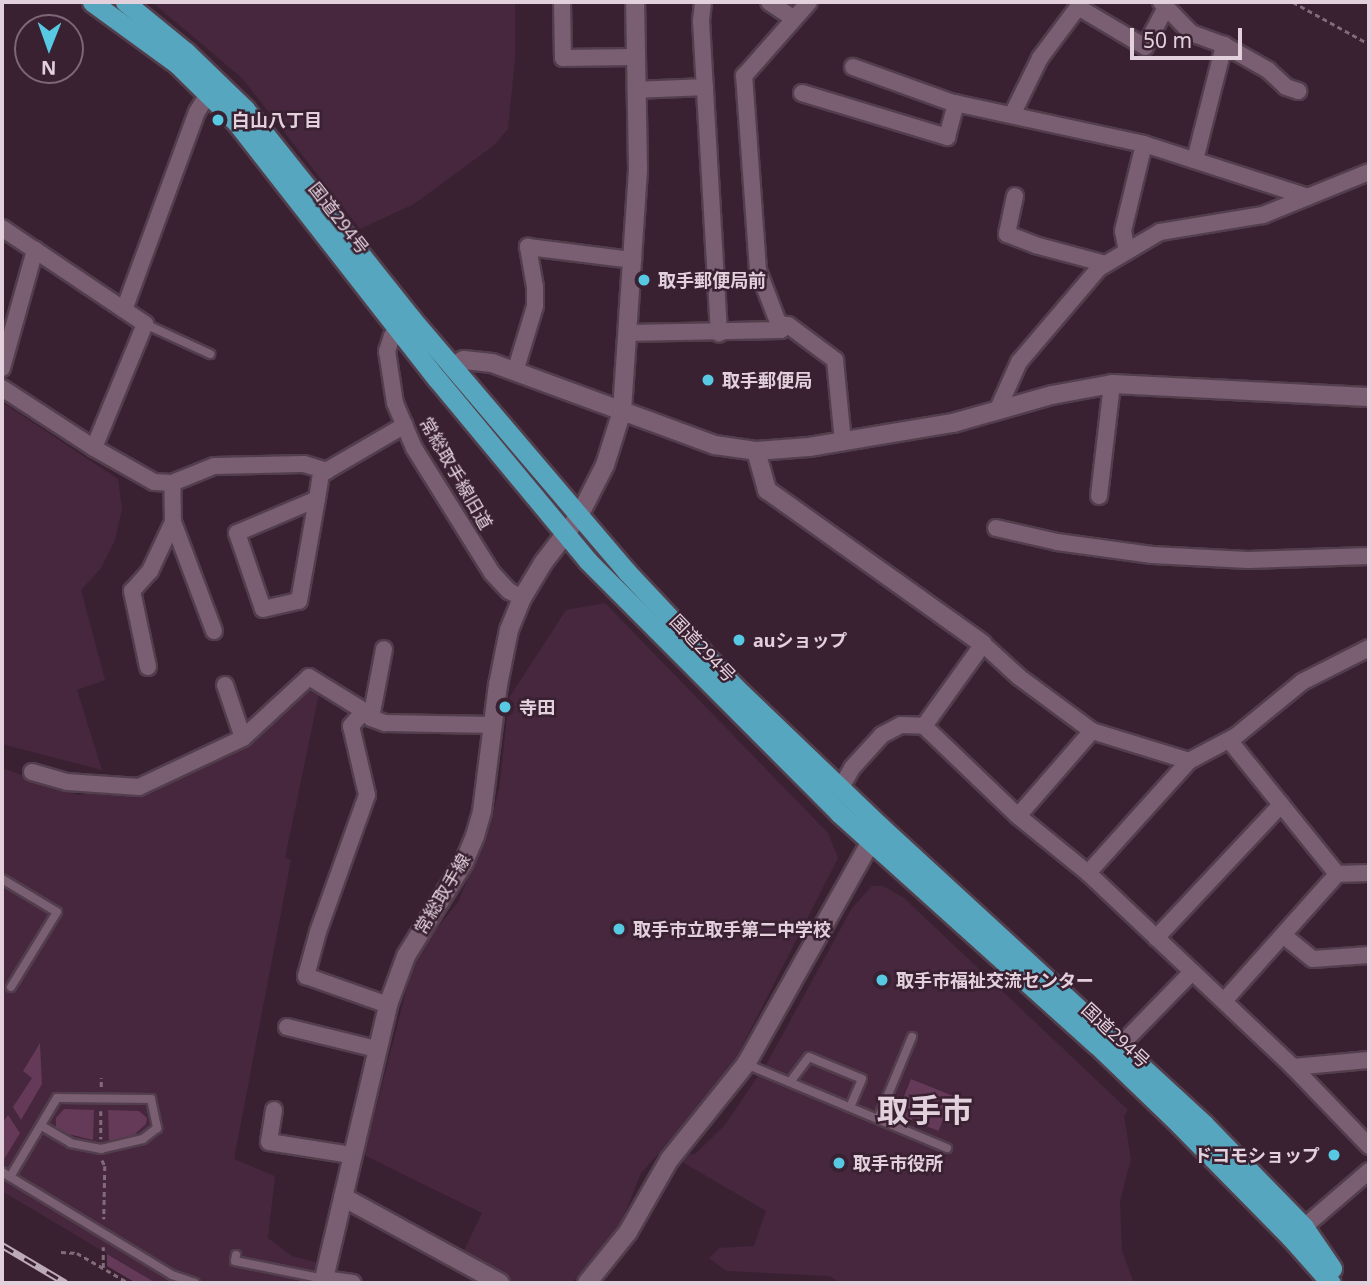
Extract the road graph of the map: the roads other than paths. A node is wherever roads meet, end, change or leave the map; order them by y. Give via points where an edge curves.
1 (92, 2) edge
2 (125, 2) edge
3 (562, 2) edge
4 (635, 2) edge
5 (703, 2) edge
6 (769, 2) edge
7 (809, 2) edge
8 (1163, 4) edge
9 (793, 18) junction
10 (1224, 45) junction
11 (635, 57) junction
12 (853, 67) dead end
13 (705, 87) junction
14 (636, 90) junction
15 (209, 92) junction
16 (1298, 92) dead end
17 (802, 93) dead end
18 (956, 103) junction
19 (1012, 116) junction
20 (1144, 144) junction
21 (1195, 160) junction
22 (1369, 172) edge
23 (1015, 196) dead end
24 (1308, 197) junction
25 (2, 228) edge
26 (35, 250) junction
27 (1127, 251) junction
28 (633, 260) junction
29 (1107, 264) junction
30 (124, 310) junction
31 (403, 321) junction
32 (145, 324) junction
33 (778, 324) junction
34 (719, 332) junction
35 (628, 333) junction
36 (210, 354) dead end
37 (452, 366) junction
38 (2, 368) edge
39 (515, 372) junction
40 (1112, 384) junction
41 (2, 388) edge
42 (1369, 397) edge
43 (622, 411) junction
44 (997, 411) junction
45 (405, 425) junction
46 (843, 441) junction
47 (94, 448) junction
48 (757, 451) junction
49 (327, 471) junction
50 (172, 483) junction
51 (1099, 496) dead end
52 (317, 499) junction
53 (579, 516) junction
54 (173, 522) junction
55 (996, 528) dead end
56 (565, 535) junction
57 (1369, 556) edge
58 (523, 598) junction
59 (214, 631) dead end
60 (983, 644) junction
61 (1369, 648) edge
62 (384, 649) dead end
63 (148, 667) dead end
64 (225, 685) dead end
65 (367, 714) junction
66 (492, 725) junction
67 (924, 726) junction
68 (1092, 731) junction
69 (243, 738) junction
70 (1229, 740) junction
71 (1189, 761) junction
72 (32, 772) dead end
73 (841, 789) junction
74 (1281, 805) junction
75 (1018, 817) junction
76 (875, 834) junction
77 (1088, 873) junction
78 (1369, 873) edge
79 (1337, 874) junction
80 (2, 879) edge
81 (1283, 935) junction
82 (1156, 938) junction
83 (1369, 955) edge
84 (1191, 973) junction
85 (10, 987) dead end
86 (1224, 1001) junction
87 (388, 1005) junction
88 (287, 1027) dead end
89 (912, 1037) dead end
90 (376, 1048) junction
91 (1115, 1051) junction
92 (1369, 1060) edge
93 (746, 1064) junction
94 (1293, 1066) junction
95 (790, 1083) junction
96 (850, 1107) junction
97 (274, 1110) dead end
98 (878, 1119) junction
99 (41, 1126) junction
100 (1369, 1146) edge
101 (947, 1148) dead end
102 (352, 1155) junction
103 (1369, 1171) edge
104 (2, 1172) edge
105 (10, 1177) junction
106 (343, 1197) junction
107 (1298, 1232) junction
108 (236, 1255) dead end
109 (323, 1281) edge
110 (589, 1282) edge
111 (195, 1283) edge
112 (353, 1283) edge
113 (498, 1283) edge
114 (1331, 1283) edge
115 (1342, 1283) edge

1 - 15 highway, 国道294号
2 - 31 highway, 国道294号 via 245,109
3 - 11 street via 563,58
4 - 11 street, 常総取手線
5 - 13 street
6 - 9 street
7 - 9 street
8 - 10 street via 1191,33
8 - 19 street via 1145,47 1078,7 1040,58
9 - 33 street via 744,76 758,270
10 - 16 street
10 - 21 street
11 - 14 street, 常総取手線
12 - 18 street
13 - 14 street
13 - 34 street
14 - 28 street, 常総取手線
15 - 30 street via 197,113
15 - 31 highway, 国道294号
17 - 18 street via 947,137
18 - 19 street
19 - 20 street
20 - 21 street
20 - 27 street via 1124,231
21 - 24 street
22 - 24 street
23 - 29 street via 1007,234
24 - 27 street via 1263,215 1160,232
25 - 26 street
26 - 30 street
26 - 38 street
27 - 29 street
28 - 35 street, 常総取手線
28 - 39 street via 528,247 535,306
29 - 44 street via 1019,362
30 - 32 street
31 - 37 highway, 国道294号
31 - 45 street, 常総取手線旧道 via 392,336 386,360
31 - 56 highway, 国道294号
32 - 36 lane
32 - 47 street
33 - 34 street via 781,330
33 - 46 street via 788,325 835,360
34 - 35 street
35 - 43 street, 常総取手線
37 - 39 street via 480,360
37 - 53 highway, 国道294号
39 - 43 street
40 - 42 street
40 - 44 street
40 - 51 street
41 - 47 street
43 - 48 street via 715,445
43 - 53 street, 常総取手線 via 605,465
44 - 46 street
45 - 49 street
45 - 58 street, 常総取手線旧道 via 414,448 498,582
46 - 48 street
47 - 50 street via 154,482
48 - 60 street via 767,490
49 - 50 street via 304,464 214,466
49 - 52 street via 321,474
50 - 54 street
52 - 52 street via 299,601 263,609 237,533
53 - 56 street, 常総取手線
53 - 73 highway, 国道294号 via 735,687
54 - 59 street
54 - 63 street via 150,571 132,591
55 - 57 street via 1152,555 1248,559
56 - 58 street, 常総取手線
56 - 76 highway, 国道294号 via 742,718
58 - 66 street, 常総取手線 via 502,658
60 - 67 street
60 - 68 street
61 - 70 street via 1302,682
62 - 65 street
64 - 69 street
65 - 66 street via 385,723
65 - 69 street via 309,677
65 - 87 street via 351,726 366,795 306,976
66 - 87 street, 常総取手線 via 475,836 406,956
67 - 73 street via 901,725 882,735 852,768
67 - 75 street
68 - 71 street
68 - 75 street
69 - 72 street via 139,787 67,782
70 - 71 street
70 - 74 street
71 - 77 street
73 - 76 highway, 国道294号
74 - 79 street
74 - 82 street
75 - 77 street
76 - 91 highway, 国道294号
76 - 93 street
77 - 82 street
78 - 79 street
79 - 81 street
80 - 85 lane via 57,912
81 - 83 street via 1313,959
81 - 86 street
82 - 84 street
84 - 86 street
84 - 91 street
86 - 94 street
87 - 90 street, 常総取手線
88 - 90 street
89 - 98 lane
90 - 102 street, 常総取手線
91 - 107 highway, 国道294号
92 - 94 street
93 - 95 lane
93 - 110 street via 669,1160 628,1232
94 - 100 street
95 - 96 lane
95 - 96 lane via 809,1056 862,1079
96 - 98 lane
97 - 102 street via 269,1142
98 - 101 lane
99 - 99 lane via 57,1098 101,1098 151,1099 157,1128 143,1139 101,1149 71,1143
99 - 105 lane
102 - 106 street, 常総取手線
103 - 107 street
104 - 105 lane
105 - 111 lane via 172,1275
106 - 109 street, 常総取手線
106 - 113 street
107 - 114 highway, 国道294号
107 - 115 highway, 国道294号
108 - 109 lane via 235,1261
109 - 112 street

